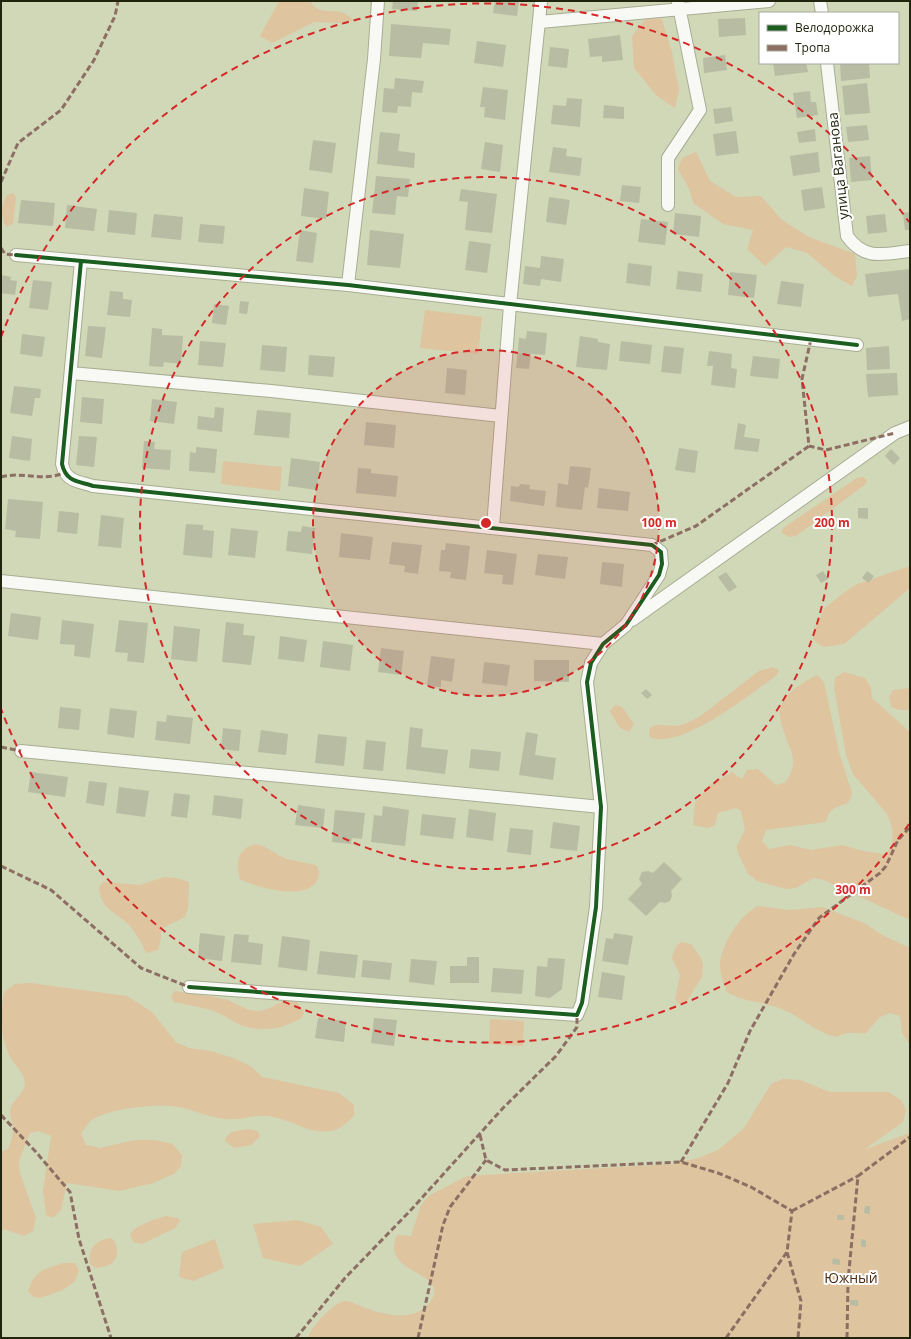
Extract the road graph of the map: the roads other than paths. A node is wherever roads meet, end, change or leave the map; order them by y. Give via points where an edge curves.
1 (378, 1) edge
2 (541, 1) edge
3 (769, 1) edge
4 (820, 1) edge
5 (678, 5) edge
6 (822, 12) edge
7 (540, 22) junction
8 (827, 64) edge
9 (668, 205) dead end
10 (910, 252) edge
11 (16, 255) dead end
12 (81, 261) junction
13 (348, 285) junction
14 (510, 304) junction
15 (857, 345) dead end
16 (71, 374) junction
17 (501, 416) junction
18 (910, 427) edge
19 (493, 527) junction
20 (1, 582) edge
21 (626, 625) junction
22 (603, 644) junction
23 (21, 751) dead end
24 (601, 807) junction
25 (189, 987) dead end

1 - 13 street via 374,59
2 - 7 street
3 - 5 street
4 - 6 street
5 - 7 street
5 - 9 street via 700,110 668,158
7 - 14 street
8 - 10 street, улица Ваганова via 848,236 854,246 874,255
11 - 12 street
12 - 13 street
12 - 16 street
13 - 14 street
14 - 15 street
14 - 17 street
16 - 17 street via 271,391
16 - 19 street via 62,464 64,473 71,480 93,486
17 - 19 street
18 - 21 street via 895,433
19 - 21 street via 652,545 661,552 662,564 659,575
20 - 22 street
21 - 22 street
22 - 24 street via 591,663 587,682
23 - 24 street
24 - 25 street via 596,907 582,1003 577,1015

